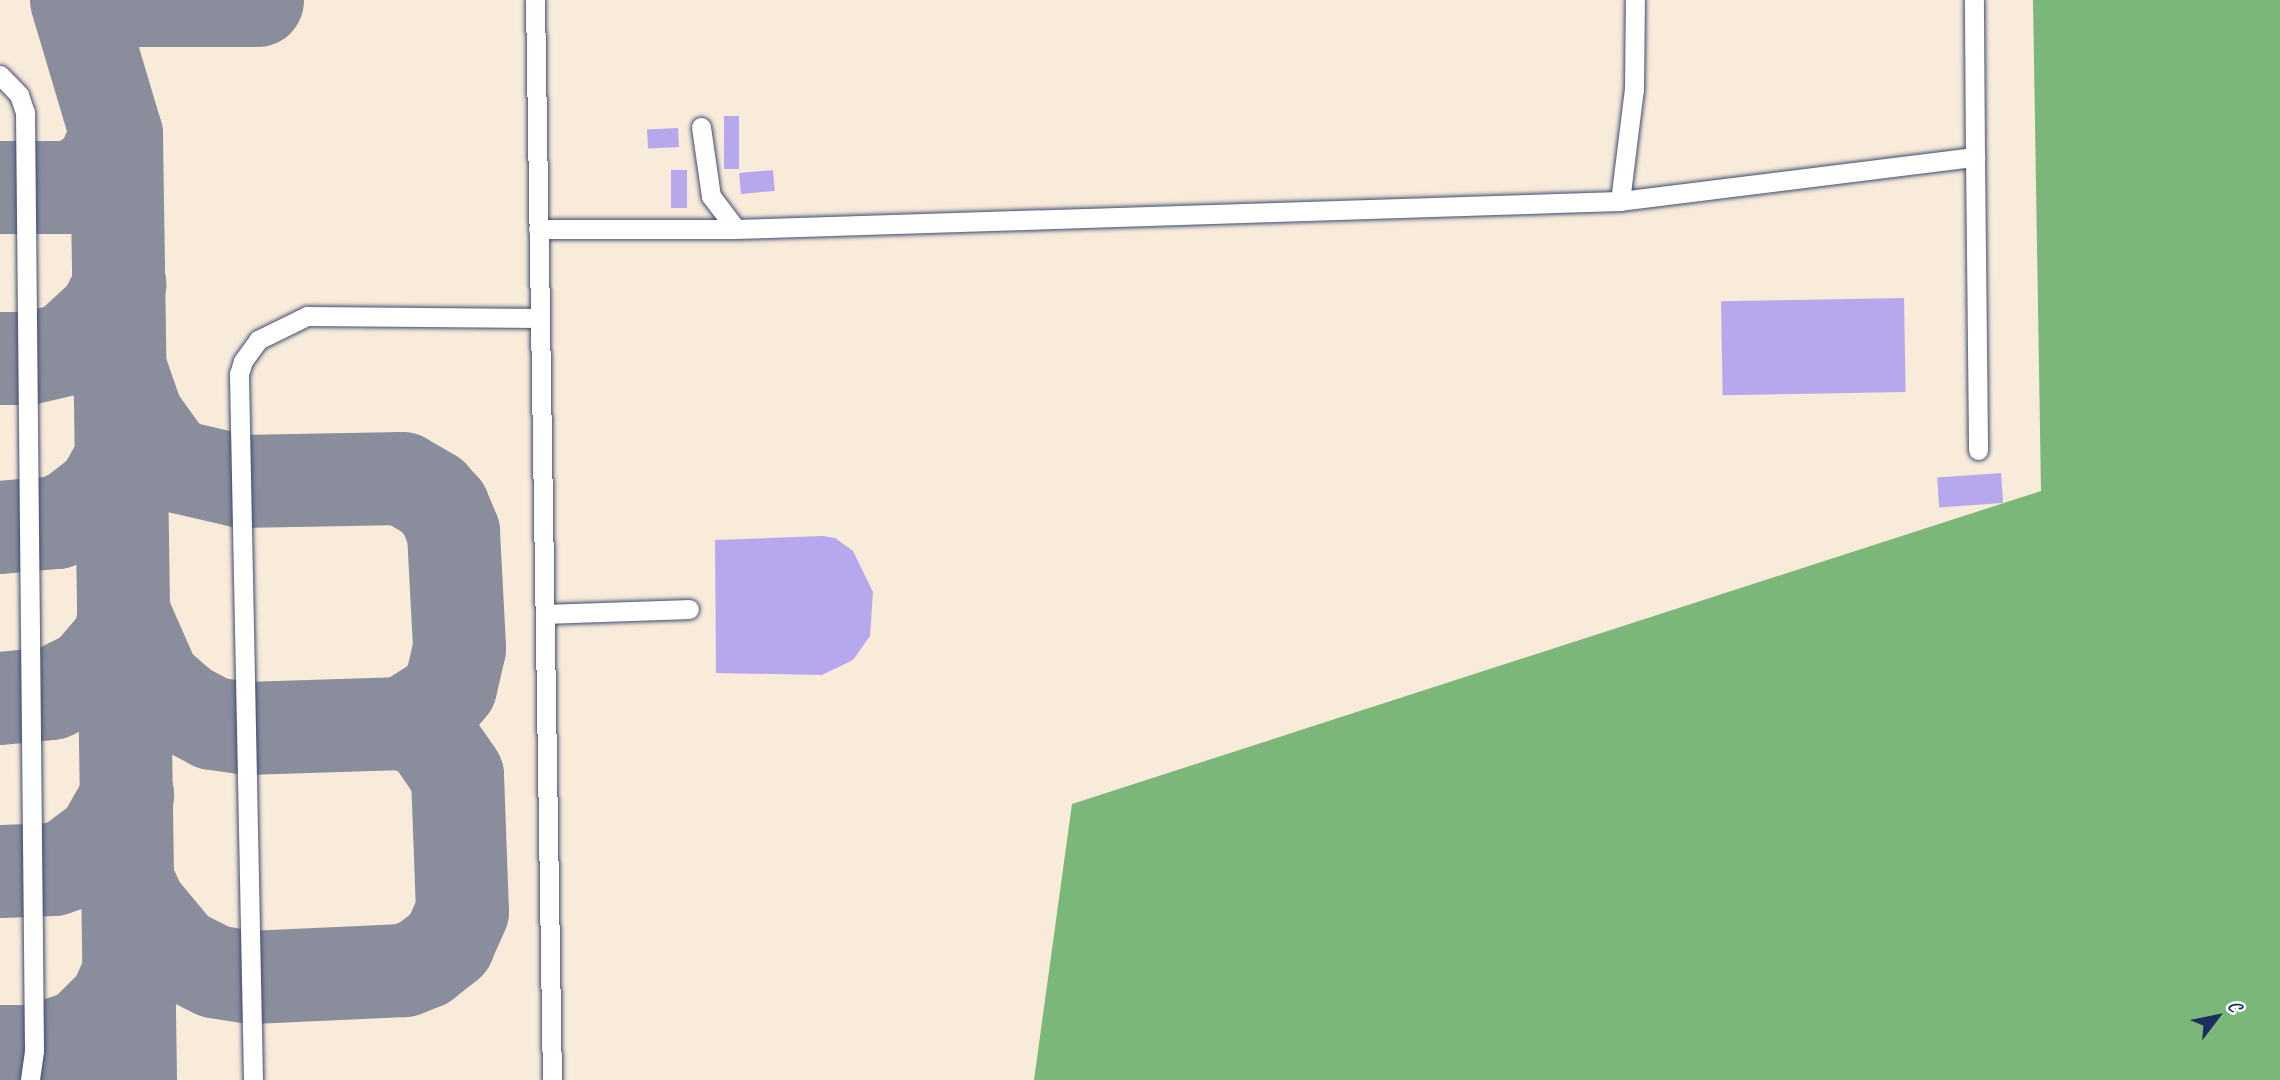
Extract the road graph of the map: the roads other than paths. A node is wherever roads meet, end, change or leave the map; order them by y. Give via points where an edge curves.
1 (535, 0) edge
2 (1635, 0) edge
3 (1974, 0) edge
4 (0, 75) edge
5 (701, 127) dead end
6 (1975, 157) junction
7 (1620, 201) junction
8 (538, 229) junction
9 (736, 229) junction
10 (540, 318) junction
11 (1978, 450) dead end
12 (689, 609) dead end
13 (545, 614) junction
14 (30, 1080) edge
15 (253, 1080) edge
16 (552, 1080) edge

1 - 8 lane
2 - 7 lane via 1634,89
3 - 6 lane
4 - 14 lane via 19,95 25,112 34,1051
5 - 9 lane via 711,196
6 - 7 lane
6 - 11 lane
7 - 9 lane
8 - 9 lane
8 - 10 lane
10 - 13 lane
10 - 15 lane via 307,316 258,340 243,361 239,387
12 - 13 lane
13 - 16 lane

